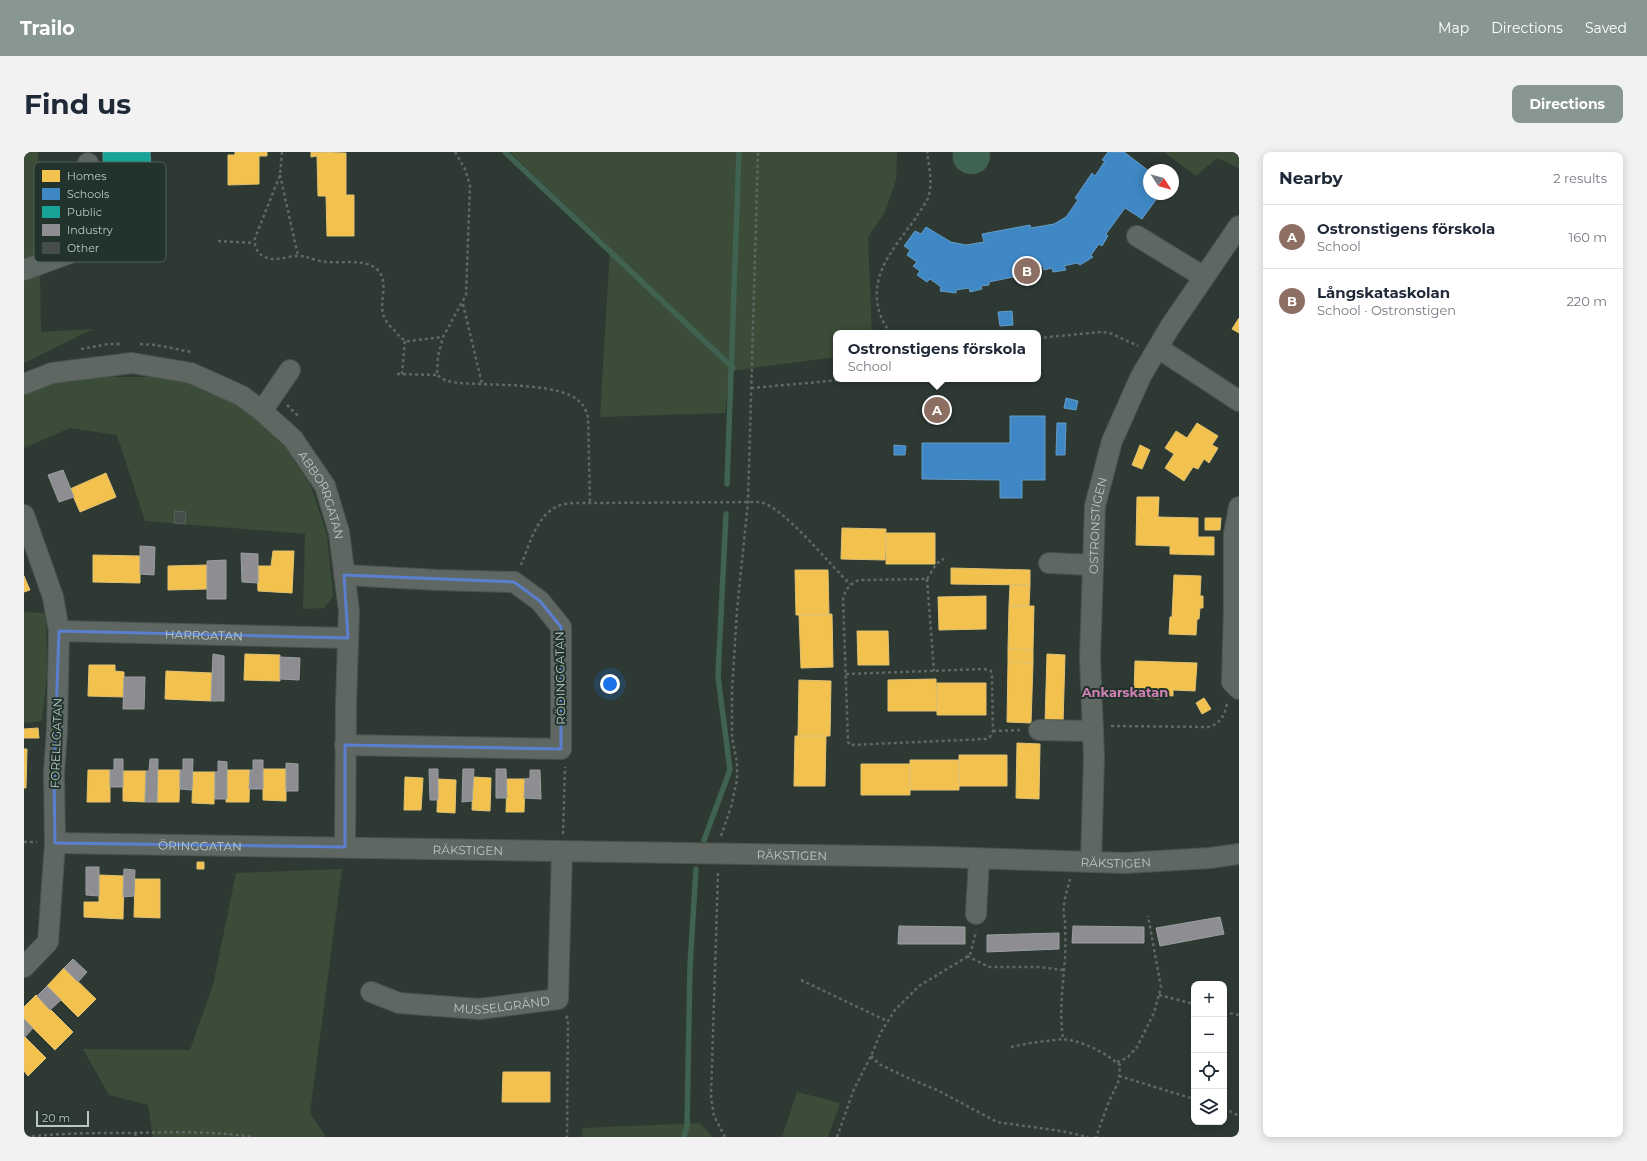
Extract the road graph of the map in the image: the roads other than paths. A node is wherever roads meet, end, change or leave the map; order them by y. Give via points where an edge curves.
1 (1239, 226) edge
2 (1137, 236) dead end
3 (46, 262) edge
4 (24, 270) edge
5 (1204, 277) junction
6 (1158, 348) junction
7 (290, 370) dead end
8 (24, 384) edge
9 (1239, 401) edge
10 (262, 410) junction
11 (1239, 507) edge
12 (24, 515) edge
13 (1049, 563) dead end
14 (1092, 565) junction
15 (344, 575) junction
16 (59, 631) junction
17 (348, 638) junction
18 (1235, 685) edge
19 (1093, 729) junction
20 (1039, 730) road end
21 (345, 745) junction
22 (55, 843) junction
23 (345, 847) junction
24 (562, 851) junction
25 (1239, 854) edge
26 (979, 859) junction
27 (1083, 862) junction
28 (977, 921) road end
29 (24, 967) edge
30 (371, 992) dead end

1 - 5 street, OSTRONSTIGEN
2 - 5 street
3 - 4 street
5 - 6 street, OSTRONSTIGEN
6 - 9 street
6 - 14 street, OSTRONSTIGEN via 1141,376 1112,441 1095,506
7 - 10 street
8 - 10 street, ABBORRGATAN via 52,372 132,363 191,373 242,396
10 - 15 street, ABBORRGATAN via 293,439 325,486 339,532
11 - 18 street via 1234,534
12 - 16 street, FORELLGATAN via 53,597
13 - 14 street
14 - 19 street, OSTRONSTIGEN via 1090,658
15 - 17 street, ABBORRGATAN via 349,611
15 - 21 street, RÖDINGGATAN via 514,582 540,601 561,627 561,749
16 - 17 street, HARRGATAN
16 - 22 street, FORELLGATAN via 54,773
17 - 21 street, ABBORRGATAN
19 - 20 street
19 - 27 street, OSTRONSTIGEN via 1094,757
21 - 23 street, ABBORRGATAN
22 - 23 street, ÖRINGGATAN
22 - 29 street, FORELLGATAN via 48,942
23 - 24 street, RÄKSTIGEN
24 - 26 street, RÄKSTIGEN
24 - 30 street, MUSSELGRÄND via 558,999 479,1009 399,1003
25 - 27 street, RÄKSTIGEN via 1132,863
26 - 27 street, RÄKSTIGEN
26 - 28 street

